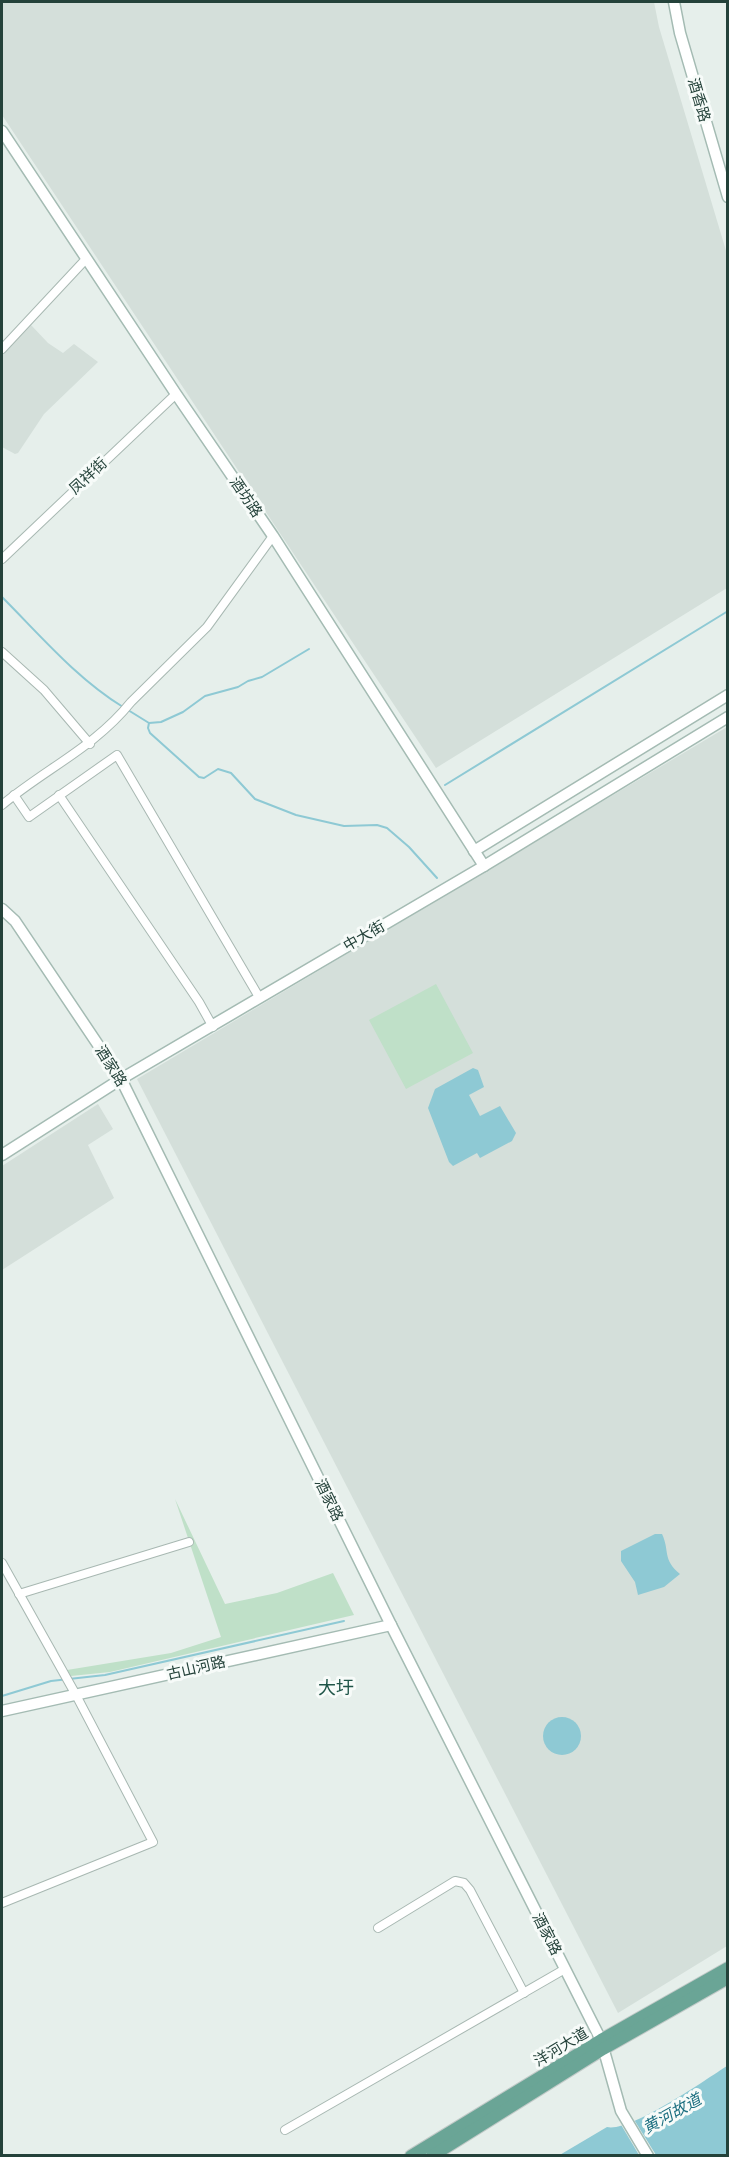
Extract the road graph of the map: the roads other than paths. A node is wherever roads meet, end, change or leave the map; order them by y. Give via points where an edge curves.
1 (674, 2) edge
2 (2, 131) edge
3 (728, 197) edge
4 (86, 259) junction
5 (2, 349) edge
6 (176, 394) junction
7 (273, 536) junction
8 (2, 559) edge
9 (2, 651) edge
10 (728, 695) edge
11 (728, 717) edge
12 (90, 744) junction
13 (14, 795) junction
14 (59, 795) junction
15 (2, 805) edge
16 (474, 851) junction
17 (484, 867) junction
18 (2, 909) edge
19 (259, 997) junction
20 (213, 1027) junction
21 (121, 1079) junction
22 (2, 1155) edge
23 (189, 1542) dead end
24 (2, 1563) edge
25 (18, 1594) junction
26 (391, 1625) junction
27 (74, 1692) junction
28 (2, 1711) edge
29 (2, 1903) edge
30 (378, 1928) dead end
31 (728, 1968) edge
32 (565, 1969) junction
33 (728, 1978) edge
34 (524, 1993) junction
35 (602, 2045) junction
36 (285, 2130) dead end
37 (411, 2156) edge
38 (432, 2156) edge
39 (648, 2156) edge

1 - 3 street, 酒香路
2 - 4 street, 酒坊路
4 - 5 street
4 - 6 street, 酒坊路
6 - 7 street, 酒坊路
6 - 8 street, 凤祥街
7 - 12 street via 207,627
7 - 16 street, 酒坊路
9 - 12 street via 44,690
10 - 16 street
11 - 17 street, 中大街
12 - 13 street
13 - 14 street via 29,817
13 - 15 street
14 - 19 street via 117,755
14 - 20 street
16 - 17 street, 酒坊路
17 - 19 street, 中大街
18 - 21 street, 酒家路 via 15,921
19 - 20 street, 中大街
20 - 21 street, 中大街
21 - 22 street, 中大街
21 - 26 street, 酒家路
23 - 25 street
24 - 25 street
25 - 27 street
26 - 27 street, 古山河路
26 - 32 street, 酒家路
27 - 28 street, 古山河路
27 - 29 street via 153,1842
30 - 34 street via 455,1881 464,1883
31 - 35 main road, 洋河大道
32 - 34 street
32 - 35 street, 酒家路
33 - 35 main road, 洋河大道
34 - 36 street
35 - 37 main road, 洋河大道
35 - 38 main road, 洋河大道
35 - 39 street, 酒家路 via 621,2111

